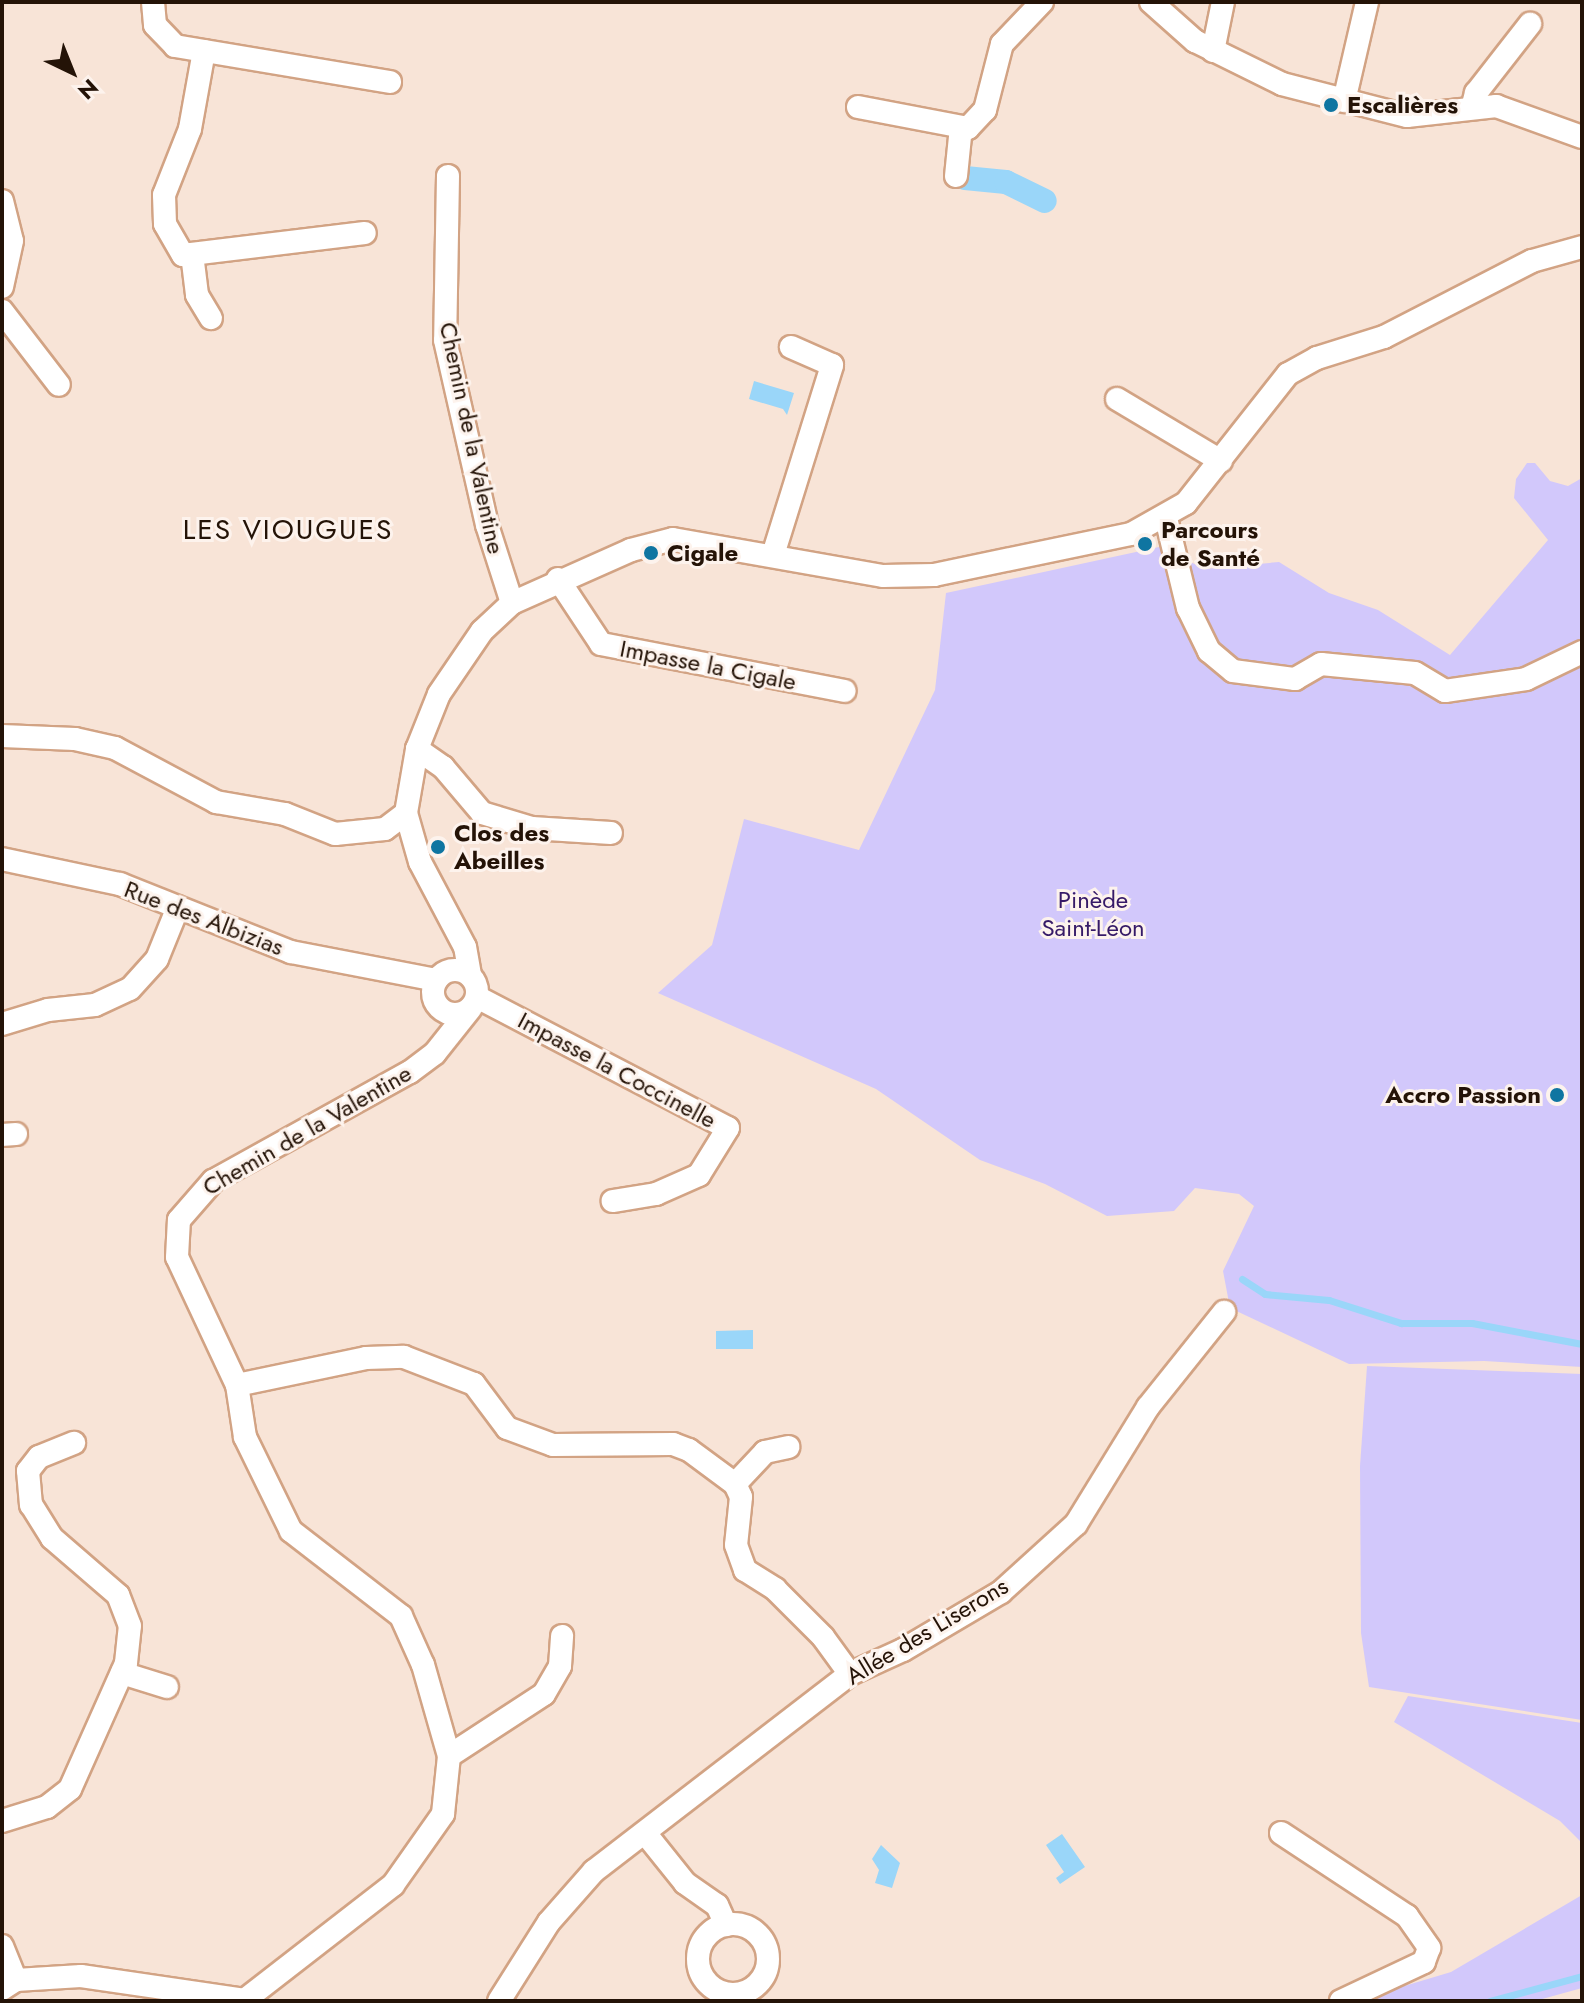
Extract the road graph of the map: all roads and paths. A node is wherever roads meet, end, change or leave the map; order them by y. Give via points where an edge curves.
1 (153, 2) edge
2 (1042, 2) edge
3 (1151, 2) edge
4 (1223, 2) edge
5 (1367, 2) edge
6 (1530, 24) dead end
7 (204, 51) junction
8 (1213, 51) junction
9 (390, 82) dead end
10 (1344, 101) junction
11 (858, 107) dead end
12 (1472, 108) junction
13 (961, 127) junction
14 (1582, 137) edge
15 (448, 176) dead end
16 (956, 176) dead end
17 (2, 201) edge
18 (365, 233) dead end
19 (1582, 247) edge
20 (192, 254) junction
21 (2, 287) edge
22 (2, 311) edge
23 (211, 318) dead end
24 (791, 347) dead end
25 (59, 385) dead end
26 (1117, 399) dead end
27 (1221, 461) junction
28 (1166, 518) junction
29 (773, 555) junction
30 (558, 579) junction
31 (512, 603) junction
32 (1582, 652) edge
33 (844, 691) dead end
34 (2, 736) edge
35 (417, 749) junction
36 (406, 813) junction
37 (611, 833) dead end
38 (2, 859) edge
39 (178, 907) junction
40 (451, 920) junction
41 (407, 974) junction
42 (470, 975) junction
43 (441, 976) junction
44 (473, 1004) junction
45 (442, 1011) junction
46 (2, 1024) edge
47 (435, 1053) junction
48 (613, 1201) dead end
49 (1224, 1312) dead end
50 (237, 1385) junction
51 (74, 1443) dead end
52 (788, 1447) dead end
53 (735, 1484) junction
54 (562, 1636) dead end
55 (122, 1673) junction
56 (850, 1674) junction
57 (167, 1687) dead end
58 (449, 1756) junction
59 (2, 1821) edge
60 (645, 1833) junction
61 (1281, 1833) dead end
62 (726, 1925) dead end
63 (2, 1946) edge
64 (9, 1984) edge
65 (185, 1996) edge
66 (250, 2000) edge
67 (499, 2001) edge
68 (1341, 2001) edge

1 - 7 street via 155,25 175,46
2 - 13 street via 995,57 985,110
3 - 8 street
4 - 8 street
5 - 10 street
6 - 12 street via 1476,93
7 - 9 street
7 - 20 street via 190,129 164,195 165,224 183,255
8 - 10 street via 1282,84
10 - 12 street via 1407,116
11 - 13 street
12 - 14 street via 1496,106 1532,115
13 - 16 street
15 - 31 street, Chemin de la Valentine via 445,340 487,525
17 - 21 street via 12,241
18 - 20 street
19 - 27 street via 1532,261 1384,337 1317,358 1288,374
20 - 23 street via 197,295
22 - 25 street
24 - 29 street via 832,365
26 - 27 street
27 - 28 street
28 - 29 street via 1131,534 934,575 883,576
28 - 32 street via 1188,608 1209,651 1233,671 1295,679 1321,664 1415,673 1445,691 1526,679
29 - 30 street via 673,539 652,542
30 - 31 street
30 - 33 street, Impasse la Cigale via 601,644
31 - 35 street via 482,631 439,694
34 - 36 street via 75,739 115,748 216,802 285,814 335,834 385,829
35 - 36 street
35 - 37 street via 443,767 482,813 532,828
36 - 40 street via 420,862
38 - 39 street, Rue des Albizias via 120,884
39 - 41 street, Rue des Albizias via 291,952
39 - 46 street via 157,959 130,989 95,1005 48,1010
40 - 42 street via 465,947
40 - 43 street
41 - 43 street, Rue des Albizias
41 - 45 street
42 - 43 street
42 - 44 street
43 - 45 street via 432,993
44 - 45 street via 459,1015
44 - 47 street, Chemin de la Valentine
44 - 48 street, Impasse la Coccinelle via 505,1012 728,1128 699,1175 656,1194
45 - 47 street, Chemin de la Valentine
47 - 50 street, Chemin de la Valentine via 197,1194 179,1220 177,1257
49 - 56 street, Allée des Liserons via 1148,1407 1076,1524 1001,1592 903,1650
50 - 53 street via 366,1358 404,1357 474,1384 507,1428 553,1445 673,1444
50 - 58 street via 245,1437 291,1531 401,1616 423,1665
51 - 55 street via 39,1457 28,1471 31,1505 52,1538 118,1595 130,1626
52 - 53 street via 765,1452
53 - 56 street via 741,1497 736,1545 745,1570 775,1589 814,1627
54 - 58 street via 560,1666 544,1694
55 - 57 street
55 - 59 street via 70,1789 47,1807
56 - 60 street, Allée des Liserons
58 - 66 street via 443,1814 393,1885
60 - 62 street via 685,1883 717,1905
60 - 67 street, Allée des Liserons via 594,1871 549,1922
61 - 68 street via 1407,1916 1429,1948 1424,1962
63 - 64 street
64 - 65 street via 81,1976
65 - 66 street

